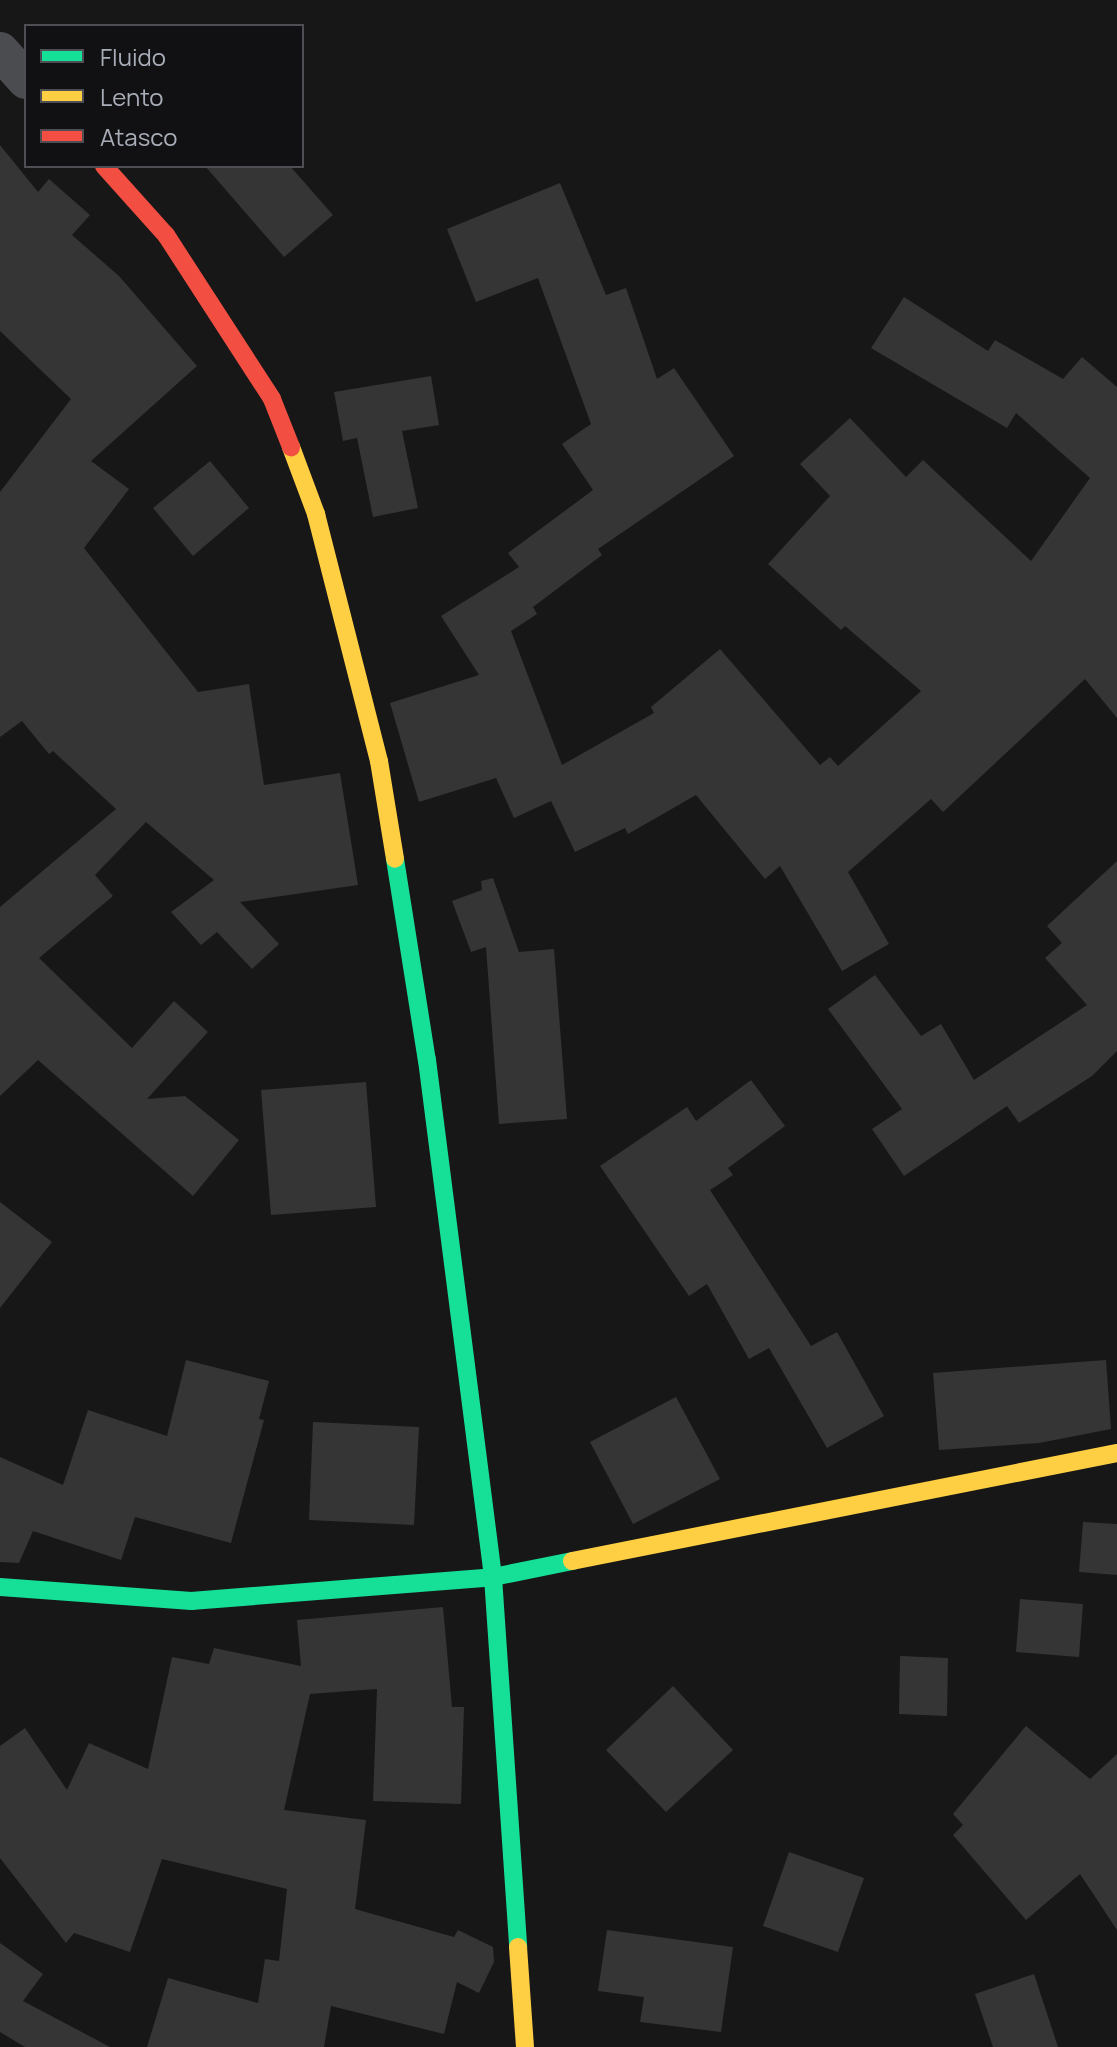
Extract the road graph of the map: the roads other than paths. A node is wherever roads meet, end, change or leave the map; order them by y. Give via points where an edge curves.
1 (0, 51) edge
2 (24, 78) edge
3 (106, 168) edge
4 (1117, 1453) edge
5 (493, 1577) junction
6 (0, 1587) edge
7 (525, 2047) edge

1 - 2 street
3 - 5 street via 166,235 238,341 272,399 316,514 381,776 427,1060
4 - 5 street
5 - 6 street via 191,1601 50,1595
5 - 7 street

